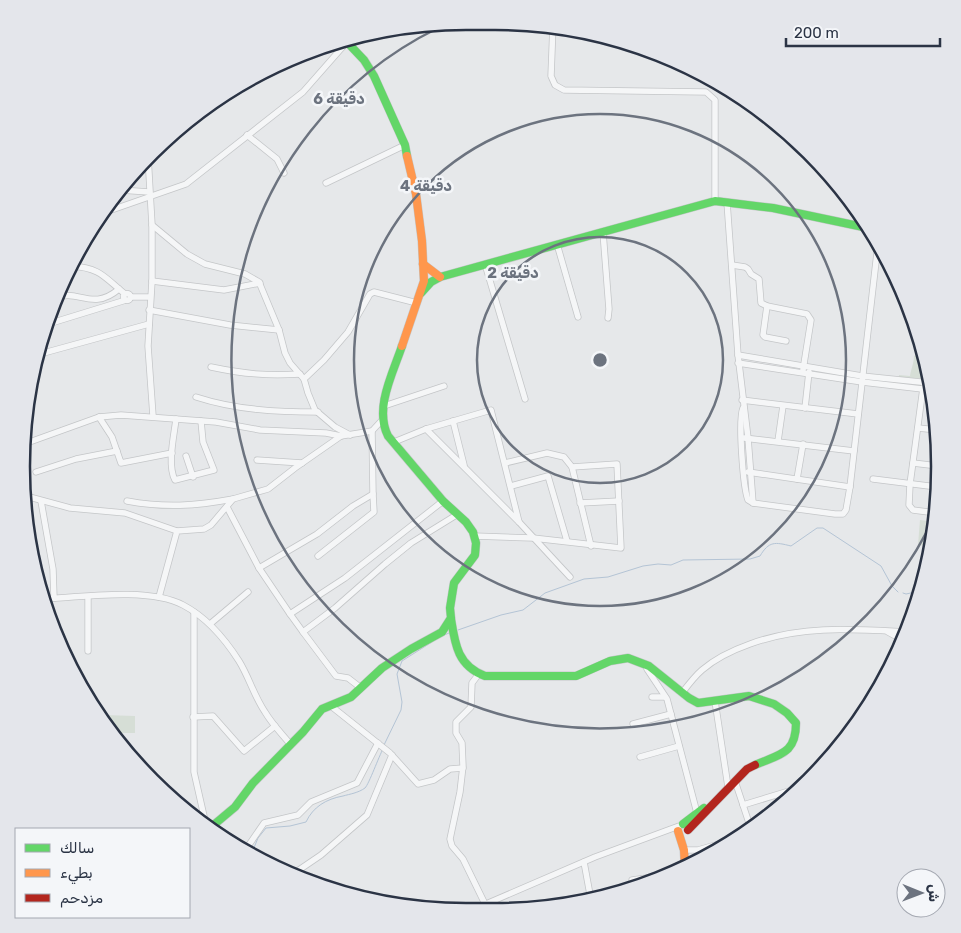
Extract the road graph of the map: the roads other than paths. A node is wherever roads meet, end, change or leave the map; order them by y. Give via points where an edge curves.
1 (553, 34) edge
2 (351, 46) edge
3 (339, 49) edge
4 (247, 135) junction
5 (405, 145) junction
6 (148, 168) edge
7 (284, 173) dead end
8 (326, 183) dead end
9 (128, 191) edge
10 (149, 194) junction
11 (715, 201) junction
12 (727, 202) junction
13 (115, 208) edge
14 (152, 225) junction
15 (858, 226) edge
16 (603, 232) junction
17 (557, 244) junction
18 (877, 255) edge
19 (423, 264) junction
20 (485, 264) junction
21 (732, 265) junction
22 (78, 266) edge
23 (440, 277) junction
24 (152, 280) junction
25 (260, 283) junction
26 (119, 289) junction
27 (420, 294) junction
28 (64, 297) edge
29 (127, 297) junction
30 (150, 297) junction
31 (417, 303) junction
32 (767, 306) junction
33 (149, 310) junction
34 (578, 316) dead end
35 (608, 318) dead end
36 (55, 322) edge
37 (149, 324) junction
38 (279, 330) junction
39 (786, 341) dead end
40 (45, 353) edge
41 (738, 355) junction
42 (738, 363) junction
43 (212, 367) dead end
44 (807, 367) junction
45 (806, 374) junction
46 (302, 376) junction
47 (862, 379) junction
48 (923, 382) edge
49 (444, 386) dead end
50 (923, 389) joint
51 (196, 397) dead end
52 (525, 399) dead end
53 (742, 400) junction
54 (384, 406) junction
55 (783, 406) junction
56 (805, 408) junction
57 (318, 412) junction
58 (858, 414) junction
59 (153, 416) junction
60 (99, 417) junction
61 (176, 419) junction
62 (383, 420) junction
63 (201, 421) junction
64 (453, 421) junction
65 (918, 428) junction
66 (426, 429) junction
67 (929, 429) edge
68 (372, 431) junction
69 (350, 435) junction
70 (341, 436) junction
71 (744, 438) junction
72 (778, 441) junction
73 (31, 442) edge
74 (394, 442) junction
75 (803, 444) junction
76 (117, 451) junction
77 (854, 451) junction
78 (172, 453) junction
79 (186, 456) dead end
80 (257, 460) dead end
81 (302, 463) junction
82 (913, 463) junction
83 (506, 464) junction
84 (931, 465) edge
85 (465, 467) junction
86 (572, 467) junction
87 (36, 472) dead end
88 (747, 472) junction
89 (193, 476) junction
90 (797, 479) junction
91 (873, 479) dead end
92 (910, 484) junction
93 (511, 486) junction
94 (930, 486) edge
95 (850, 487) junction
96 (373, 494) junction
97 (31, 498) edge
98 (233, 498) junction
99 (41, 501) junction
100 (127, 501) dead end
101 (443, 501) junction
102 (618, 501) junction
103 (580, 503) junction
104 (227, 507) junction
105 (928, 512) edge
106 (458, 514) junction
107 (519, 522) junction
108 (177, 531) junction
109 (474, 536) junction
110 (533, 538) junction
111 (567, 541) junction
112 (592, 546) junction
113 (318, 556) dead end
114 (259, 568) junction
115 (570, 577) dead end
116 (248, 592) dead end
117 (88, 597) junction
118 (159, 597) junction
119 (51, 598) edge
120 (54, 598) junction
121 (194, 612) junction
122 (290, 614) junction
123 (451, 618) junction
124 (210, 624) junction
125 (884, 630) junction
126 (899, 631) edge
127 (303, 632) junction
128 (897, 637) edge
129 (88, 651) dead end
130 (645, 664) junction
131 (478, 675) junction
132 (360, 688) junction
133 (682, 692) junction
134 (652, 697) dead end
135 (665, 697) junction
136 (715, 701) junction
137 (331, 706) junction
138 (671, 714) junction
139 (193, 717) junction
140 (633, 724) dead end
141 (275, 726) junction
142 (291, 745) junction
143 (382, 746) junction
144 (679, 746) junction
145 (392, 754) junction
146 (640, 757) dead end
147 (463, 768) junction
148 (732, 784) junction
149 (785, 792) edge
150 (718, 799) junction
151 (744, 805) junction
152 (697, 813) junction
153 (204, 815) edge
154 (749, 821) edge
155 (216, 823) edge
156 (683, 829) junction
157 (249, 845) edge
158 (710, 847) edge
159 (684, 850) junction
160 (685, 860) edge
161 (584, 862) junction
162 (299, 870) edge
163 (637, 879) edge
164 (632, 880) dead end
165 (590, 893) edge
166 (485, 903) edge
167 (487, 903) edge

1 - 11 street via 552,76 555,85 564,90 706,92 715,100
2 - 5 main road via 374,76
3 - 4 street via 303,92
4 - 7 street via 277,159
4 - 10 street via 186,184
5 - 8 street
5 - 19 main road via 416,194
6 - 10 street
9 - 10 street
10 - 13 street
10 - 14 street
11 - 12 main road
11 - 16 main road
12 - 15 main road via 797,212
12 - 21 street
14 - 24 street
14 - 25 street via 187,254 205,264 245,274
16 - 17 main road
16 - 35 street
17 - 20 main road
17 - 34 street
18 - 47 street
19 - 23 main road
19 - 27 main road via 424,280
20 - 23 main road
20 - 52 street
21 - 32 street via 745,267 759,279 760,303
21 - 41 street
22 - 26 street via 102,273
23 - 27 main road
24 - 25 street via 224,290
24 - 30 street
25 - 38 street
26 - 28 street via 96,301
26 - 29 street
27 - 31 main road
29 - 30 street
29 - 36 street
30 - 33 street
31 - 46 street via 374,292 370,294 348,332 324,360
31 - 54 main road
32 - 39 street via 763,335
32 - 44 street via 810,316
33 - 37 street
33 - 38 street via 230,325
37 - 40 street
37 - 59 street
38 - 46 street via 290,363
41 - 42 street
41 - 44 street
42 - 45 street
42 - 53 street
43 - 46 street via 269,376
44 - 45 street
44 - 47 street
45 - 47 street
45 - 56 street
46 - 57 street
47 - 48 street
47 - 50 street
47 - 58 street
49 - 54 street
50 - 65 street
51 - 57 street via 273,412
53 - 55 street
53 - 71 street
54 - 62 main road
55 - 56 street
55 - 72 street
56 - 58 street
57 - 69 street
58 - 77 street
59 - 60 street
59 - 61 street
60 - 73 street
60 - 76 street
61 - 63 street
61 - 78 street
62 - 68 street
62 - 74 main road via 384,428
63 - 70 street via 260,430
63 - 89 street via 203,442 214,470
64 - 66 street
64 - 83 street via 491,410
64 - 85 street
65 - 67 street
65 - 82 street
66 - 74 street
66 - 85 street
68 - 69 street
68 - 96 street
69 - 70 street
70 - 81 street
71 - 72 street
71 - 88 street
72 - 75 street
74 - 101 main road
75 - 77 street
75 - 90 street
76 - 78 street via 121,463
76 - 87 street via 76,459
77 - 95 street
78 - 89 street via 176,480
79 - 89 street
80 - 81 street
81 - 98 street via 268,489
82 - 84 street
82 - 92 street
83 - 86 street via 547,453 564,458
83 - 93 street
85 - 107 street
86 - 102 street via 617,464
86 - 103 street
88 - 90 street
88 - 95 street via 746,497 754,503 843,514
90 - 95 street
91 - 92 street
92 - 94 street
92 - 105 street via 911,508
93 - 107 street
93 - 111 street via 548,476
96 - 113 street via 374,512
96 - 114 street via 317,534
97 - 99 street
98 - 100 street via 185,506
98 - 104 street
99 - 108 street via 70,508 125,513
99 - 120 street via 53,569
101 - 106 main road
101 - 122 street via 345,578
102 - 103 street
102 - 112 street via 621,548
103 - 112 street
104 - 108 street via 204,529
104 - 114 street
106 - 109 main road
106 - 127 street via 411,543
107 - 110 street
108 - 118 street
109 - 110 street
109 - 123 main road via 474,555 454,583 451,593
110 - 111 street
110 - 115 street
111 - 112 street
114 - 122 street
116 - 124 street
117 - 118 street
117 - 120 street
117 - 129 street
118 - 121 street via 182,604
119 - 120 street
121 - 124 street
121 - 139 street
122 - 127 street
123 - 131 main road via 462,663
123 - 132 main road via 442,632 382,668
124 - 141 street via 240,663
125 - 126 street
125 - 128 street
125 - 133 street via 811,629 763,639 718,659 703,669
127 - 132 street via 336,676 348,678
130 - 131 main road via 620,658 576,676
130 - 133 main road
130 - 135 street
131 - 147 street via 472,683 470,707 456,722 456,733 462,743
132 - 137 main road via 351,697
133 - 136 main road via 698,702
134 - 135 street
135 - 138 street
136 - 148 street
136 - 148 main road via 749,696 781,708 796,723 796,737 790,749 747,769
137 - 142 main road via 322,709
137 - 143 street
138 - 140 street
138 - 144 street
139 - 141 street via 213,716 244,751
139 - 153 street via 194,772
141 - 142 street
142 - 155 main road via 253,783 235,807
143 - 145 street
143 - 157 street via 357,784 311,802 298,815 264,823
144 - 146 street
144 - 152 street
145 - 147 street via 418,784 434,780 450,769
145 - 162 street via 367,815
147 - 166 street via 450,839
148 - 150 main road
148 - 151 street
149 - 151 street
150 - 152 main road
150 - 156 main road
151 - 154 street
152 - 156 main road
156 - 159 main road
156 - 161 street
158 - 159 street
159 - 160 main road
161 - 165 street
161 - 167 street
163 - 164 street

